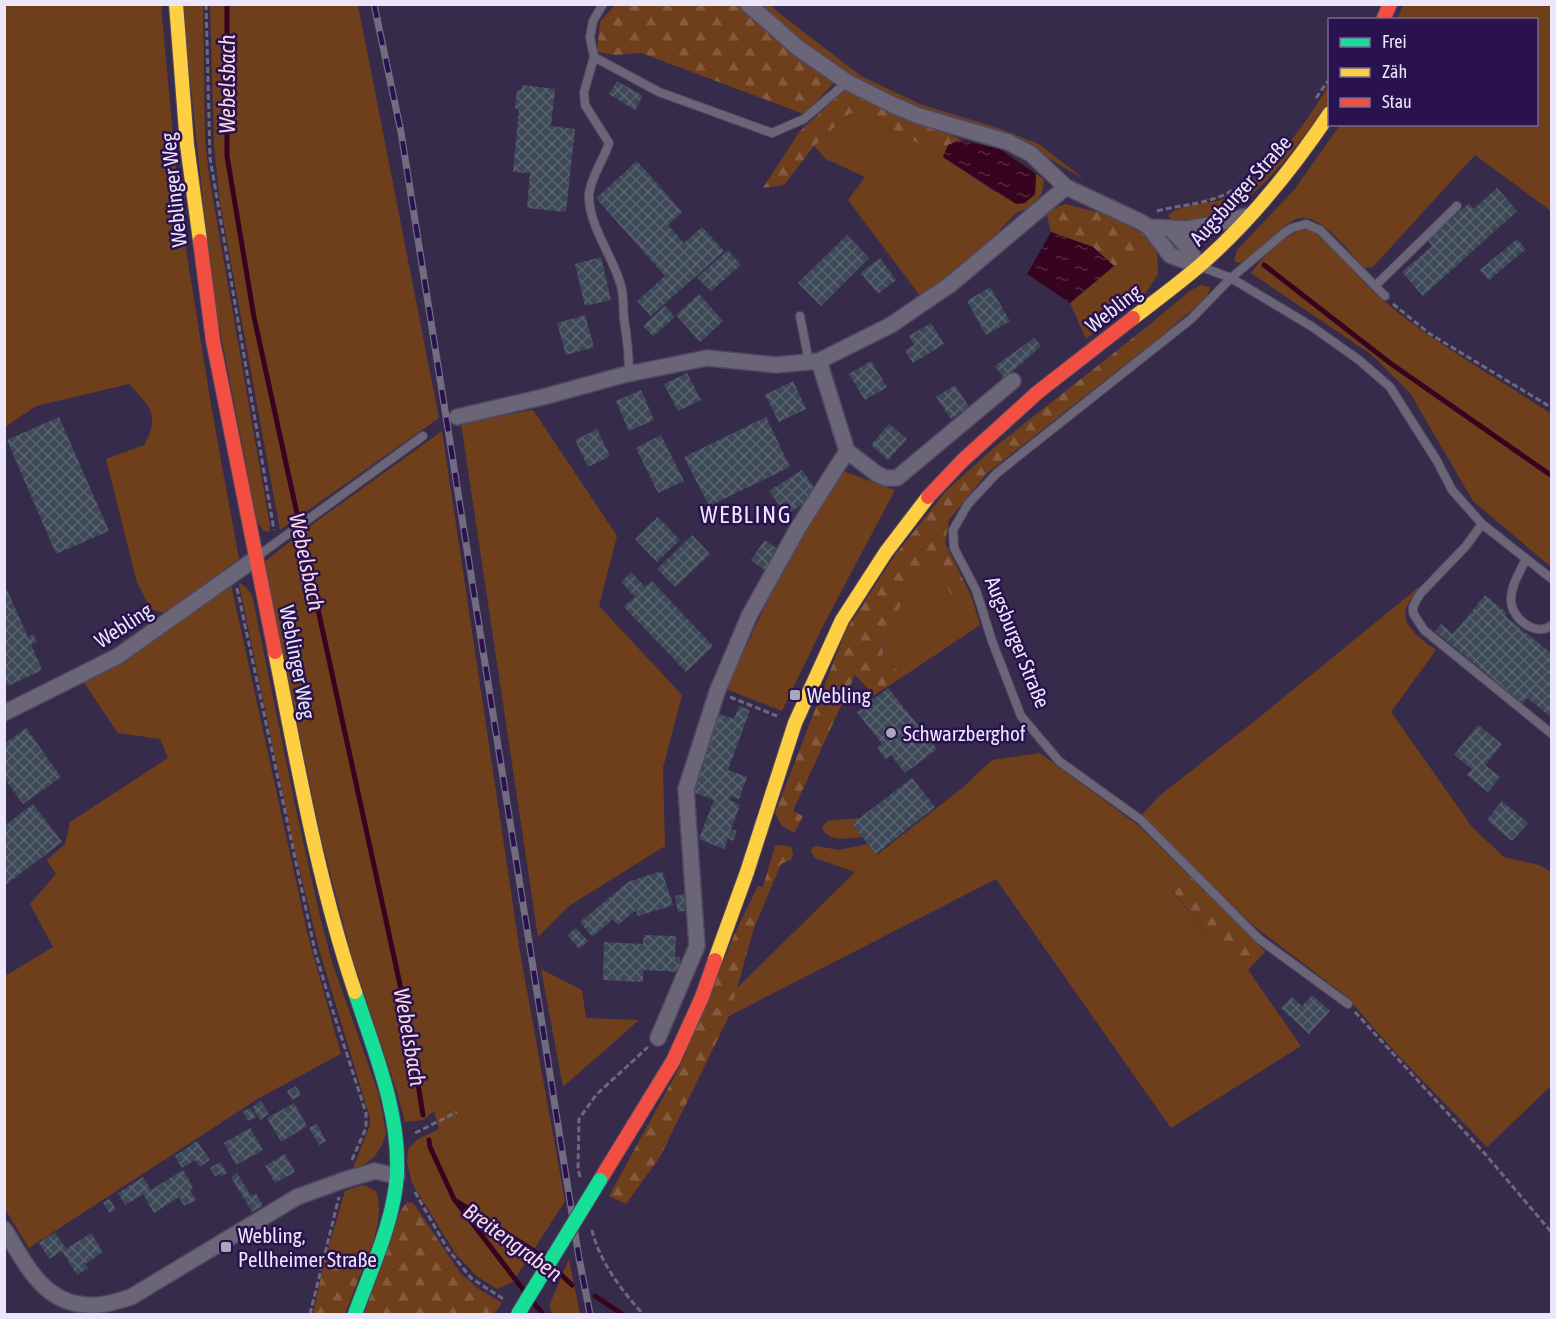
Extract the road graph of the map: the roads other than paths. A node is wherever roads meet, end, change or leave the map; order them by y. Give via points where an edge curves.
1 (176, 4) edge
2 (603, 4) edge
3 (748, 4) edge
4 (1390, 4) edge
5 (1384, 18) edge
6 (594, 57) junction
7 (847, 82) junction
8 (1328, 115) edge
9 (1066, 187) junction
10 (1457, 207) dead end
11 (1250, 214) junction
12 (1145, 225) junction
13 (1170, 228) junction
14 (1199, 266) junction
15 (1231, 278) junction
16 (1375, 286) junction
17 (1385, 296) road end
18 (800, 316) dead end
19 (814, 362) junction
20 (630, 374) junction
21 (1013, 381) dead end
22 (458, 417) dead end
23 (423, 436) dead end
24 (847, 451) junction
25 (1482, 524) junction
26 (255, 558) junction
27 (1526, 559) junction
28 (1551, 579) edge
29 (1551, 625) edge
30 (4, 713) edge
31 (1551, 734) edge
32 (1348, 1004) road end
33 (658, 1038) road end
34 (398, 1176) junction
35 (4, 1229) edge
36 (79, 1309) edge
37 (515, 1310) edge
38 (355, 1314) edge

1 - 26 main road, Weblinger Weg via 187,145 213,341
2 - 6 lane via 591,29
3 - 7 street via 798,48
4 - 5 main road
6 - 7 lane via 659,92 771,133 804,119
6 - 20 lane via 584,92 585,105 609,143 589,195 599,233 621,286
7 - 9 street via 919,116 1008,141 1031,154
8 - 11 main road, Augsburger Straße via 1301,156
9 - 12 street
9 - 19 street via 951,284 891,325
10 - 16 lane
11 - 13 street via 1215,224
11 - 14 main road, Augsburger Straße
12 - 13 street
12 - 14 street via 1170,255
13 - 14 street
14 - 15 lane, Augsburger Straße
14 - 37 main road, Webling, bridge via 1038,392 962,461 920,506 886,552 842,620 795,723 706,987 673,1061
15 - 16 lane, Augsburger Straße via 1284,232 1306,224 1320,230
15 - 25 lane, Augsburger Straße via 1311,326 1390,387 1452,490
15 - 32 lane, Augsburger Straße via 1191,319 997,473 968,504 953,530 954,548 976,590 1021,716 1059,761 1141,820 1259,939
16 - 17 lane, Augsburger Straße
18 - 19 lane
19 - 20 street via 776,365 707,358
19 - 24 street
20 - 22 street
21 - 24 street via 897,478 877,474
23 - 26 lane
24 - 33 street via 770,574 717,692 686,789 697,946
25 - 27 lane, Augsburger Straße
25 - 31 lane via 1420,594 1413,613 1431,637
26 - 30 street, Webling via 118,656
26 - 34 main road, Weblinger Weg via 316,858 342,954 385,1082 397,1141
27 - 28 lane, Augsburger Straße
27 - 29 lane via 1516,580 1512,606 1527,625 1546,630
34 - 36 street via 375,1171 297,1197 131,1297
34 - 38 main road, Weblinger Weg via 383,1240
35 - 36 street via 41,1285

